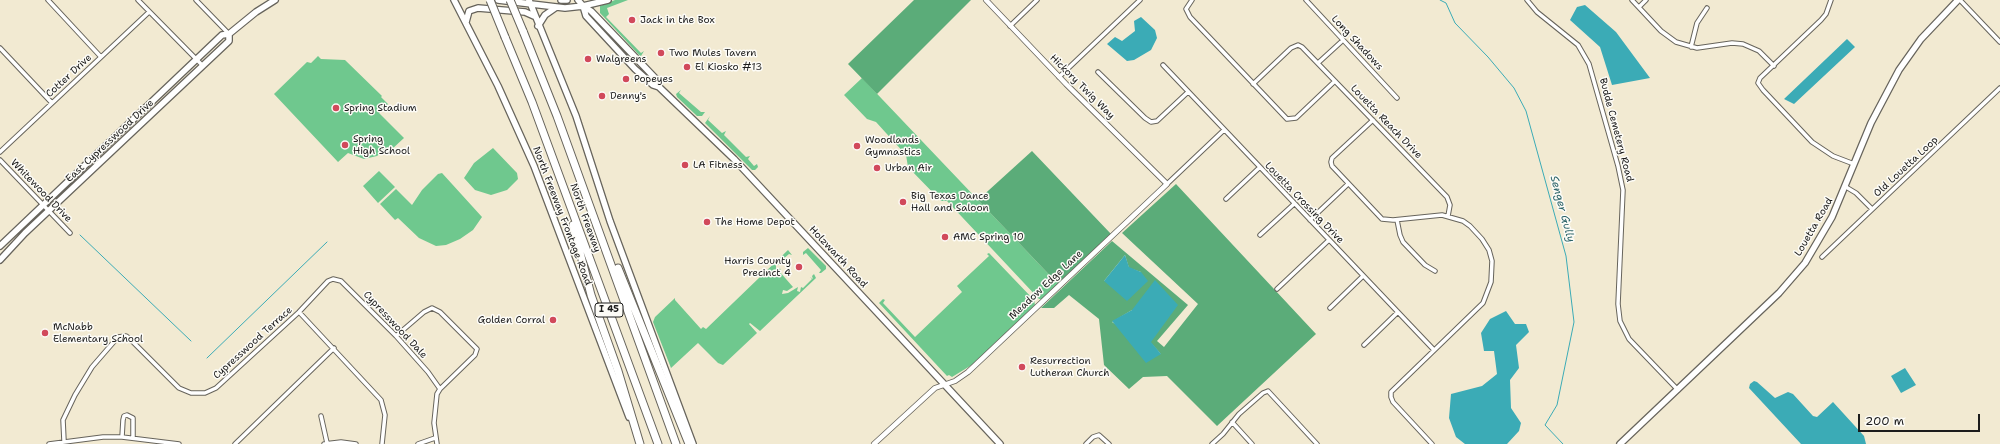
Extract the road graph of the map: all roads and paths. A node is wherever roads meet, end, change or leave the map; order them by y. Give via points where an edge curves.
1 (48, 0) edge
2 (138, 0) edge
3 (196, 0) edge
4 (275, 0) edge
5 (454, 0) edge
6 (490, 0) edge
7 (498, 0) edge
8 (510, 0) edge
9 (561, 0) edge
10 (567, 0) edge
11 (578, 0) edge
12 (608, 0) edge
13 (986, 0) edge
14 (1037, 0) edge
15 (1140, 0) edge
16 (1192, 0) edge
17 (1306, 0) edge
18 (1527, 0) edge
19 (1632, 0) edge
20 (1646, 0) edge
21 (1831, 0) edge
22 (1959, 0) edge
23 (530, 2) edge
24 (600, 2) junction
25 (583, 6) junction
26 (555, 8) junction
27 (1639, 8) junction
28 (1707, 8) dead end
29 (149, 12) junction
30 (534, 16) junction
31 (598, 18) junction
32 (466, 22) junction
33 (538, 26) junction
34 (1010, 26) junction
35 (229, 34) junction
36 (1340, 42) dead end
37 (2000, 42) edge
38 (1691, 47) junction
39 (0, 48) edge
40 (101, 57) junction
41 (196, 59) junction
42 (1318, 63) junction
43 (1163, 65) dead end
44 (203, 66) junction
45 (1774, 66) junction
46 (1098, 72) dead end
47 (1059, 77) junction
48 (1335, 81) junction
49 (1253, 84) junction
50 (659, 87) junction
51 (2000, 88) edge
52 (1188, 92) junction
53 (1397, 98) dead end
54 (52, 103) junction
55 (145, 107) junction
56 (151, 114) junction
57 (1372, 120) junction
58 (1224, 130) junction
59 (0, 152) edge
60 (93, 157) junction
61 (0, 160) edge
62 (100, 162) junction
63 (1855, 165) junction
64 (1259, 168) junction
65 (559, 177) junction
66 (1167, 184) junction
67 (1348, 184) junction
68 (1846, 187) junction
69 (1226, 199) dead end
70 (43, 204) junction
71 (1294, 204) junction
72 (1872, 209) junction
73 (49, 210) junction
74 (592, 211) junction
75 (1448, 216) junction
76 (1310, 220) junction
77 (1397, 220) junction
78 (70, 233) dead end
79 (1260, 235) dead end
80 (1329, 240) junction
81 (0, 246) edge
82 (1822, 257) dead end
83 (0, 260) edge
84 (1435, 272) dead end
85 (1362, 277) junction
86 (333, 279) joint
87 (1277, 289) dead end
88 (1330, 308) dead end
89 (299, 312) junction
90 (1397, 313) junction
91 (396, 336) junction
92 (1364, 345) dead end
93 (334, 348) junction
94 (1434, 350) junction
95 (945, 385) junction
96 (440, 389) junction
97 (1678, 390) junction
98 (321, 416) dead end
99 (1232, 422) junction
100 (122, 437) junction
101 (133, 437) junction
102 (436, 438) junction
103 (64, 441) junction
104 (49, 444) edge
105 (179, 444) edge
106 (235, 444) edge
107 (326, 444) edge
108 (356, 444) edge
109 (382, 444) edge
110 (418, 444) edge
111 (437, 444) edge
112 (639, 444) edge
113 (658, 444) edge
114 (676, 444) edge
115 (689, 444) edge
116 (693, 444) edge
117 (874, 444) edge
118 (1000, 444) edge
119 (1086, 444) edge
120 (1109, 444) edge
121 (1212, 444) edge
122 (1252, 444) edge
123 (1317, 444) edge
124 (1432, 444) edge
125 (1620, 444) edge

1 - 40 street
2 - 29 street
3 - 35 street
4 - 35 main road, East Cypresswood Drive
5 - 32 main road, North Freeway Frontage Road
6 - 65 highway, North Freeway / I 45, bridge via 532,102
7 - 23 main road
8 - 74 highway, North Freeway / I 45, bridge
9 - 10 main road
11 - 25 main road, Holzwarth Road
12 - 24 main road
13 - 34 street, Hickory Twig Way
14 - 34 street
15 - 47 street
16 - 49 street via 1186,7 1187,14
17 - 53 street, Long Shadows
18 - 97 street, Budde Cemetery Road via 1537,12 1578,45 1589,64 1623,190 1618,304 1620,321 1629,339
19 - 27 street
20 - 27 street
21 - 45 street via 1821,20
22 - 37 street
22 - 63 main road, Louetta Road via 1922,39 1899,70 1880,104
23 - 26 main road
23 - 30 main road
24 - 25 main road
24 - 31 main road via 597,9
25 - 26 main road
25 - 31 main road, Holzwarth Road
25 - 50 main road, Holzwarth Road via 586,16 635,69
26 - 33 main road via 545,15
27 - 38 street via 1670,39
28 - 38 street via 1697,23
29 - 40 street, Cotter Drive
29 - 41 street
30 - 32 main road via 525,12 478,8 469,11
30 - 33 main road
31 - 50 main road, Holzwarth Road via 657,80
32 - 112 main road, North Freeway Frontage Road via 534,166
33 - 116 main road via 576,116 610,221
34 - 47 street, Hickory Twig Way
35 - 41 main road, East Cypresswood Drive via 222,35
35 - 44 main road, East Cypresswood Drive via 229,41
36 - 42 street
38 - 45 street via 1743,44 1759,51
39 - 54 street
40 - 54 street, Cotter Drive
41 - 44 street
41 - 55 main road, East Cypresswood Drive
42 - 48 street, Louetta Reach Drive
42 - 49 street, Louetta Reach Drive via 1298,45 1291,48
43 - 52 street, Louetta Crossing Drive
44 - 56 main road, East Cypresswood Drive
45 - 63 street via 1758,83 1812,142 1833,156
46 - 52 street via 1151,122 1157,121
47 - 66 street, Hickory Twig Way
48 - 49 street via 1291,120
48 - 57 street, Louetta Reach Drive
50 - 95 main road, Holzwarth Road via 734,159
51 - 72 street, Old Louetta Loop
52 - 58 street, Louetta Crossing Drive
54 - 59 street, Cotter Drive
55 - 56 main road
55 - 60 main road, East Cypresswood Drive
56 - 62 main road, East Cypresswood Drive
57 - 67 street via 1330,162
57 - 75 street, Louetta Reach Drive via 1447,197 1450,205
58 - 64 street, Louetta Crossing Drive
58 - 66 street, Meadow Edge Lane
60 - 62 main road
60 - 70 main road, East Cypresswood Drive
61 - 70 street, Whitewood Drive
62 - 73 main road, East Cypresswood Drive
63 - 68 main road, Louetta Road
64 - 69 street
64 - 71 street, Louetta Crossing Drive
65 - 112 highway via 591,295 618,371
65 - 113 highway, North Freeway / I 45
66 - 95 street, Meadow Edge Lane via 968,372
67 - 76 street
67 - 77 street via 1379,217
68 - 72 street
68 - 97 main road, Louetta Road via 1819,240 1797,272 1779,293
70 - 73 street, Whitewood Drive
70 - 81 main road, East Cypresswood Drive
71 - 76 street, Louetta Crossing Drive
71 - 79 street
72 - 82 street, Old Louetta Loop
73 - 78 street, Whitewood Drive
73 - 83 main road, East Cypresswood Drive
74 - 114 highway, North Freeway / I 45
74 - 115 highway via 598,216
75 - 77 street
75 - 94 street via 1470,226 1482,239 1492,261 1492,276 1482,303
76 - 80 street, Louetta Crossing Drive
77 - 84 street via 1403,242
80 - 85 street, Louetta Crossing Drive
80 - 87 street
85 - 88 street
85 - 90 street, Louetta Crossing Drive
86 - 89 street, Cypresswood Terrace via 328,281
86 - 91 street, Cypresswood Dale via 341,281
89 - 93 street
89 - 103 street, Cypresswood Terrace via 216,388 205,393 191,393 179,388 130,339 122,336 115,340 92,367 75,395 63,420
90 - 92 street
90 - 94 street, Louetta Crossing Drive
91 - 96 street, Cypresswood Dale
91 - 96 street via 432,308 440,312 474,345 477,351 475,355
93 - 106 street
93 - 109 street via 381,400 385,415
94 - 124 street via 1393,388 1390,394 1393,402
95 - 117 street, Meadow Edge Lane via 931,392
95 - 118 main road, Holzwarth Road
96 - 102 street via 435,407
97 - 125 main road, Louetta Road
98 - 107 street
99 - 121 street
99 - 122 street
99 - 123 street via 1268,391
100 - 101 street
100 - 101 street via 123,420 127,415 132,418
100 - 103 street
101 - 105 street
102 - 110 street
102 - 111 street
103 - 104 street
107 - 108 street
119 - 120 street via 1092,437 1099,435

